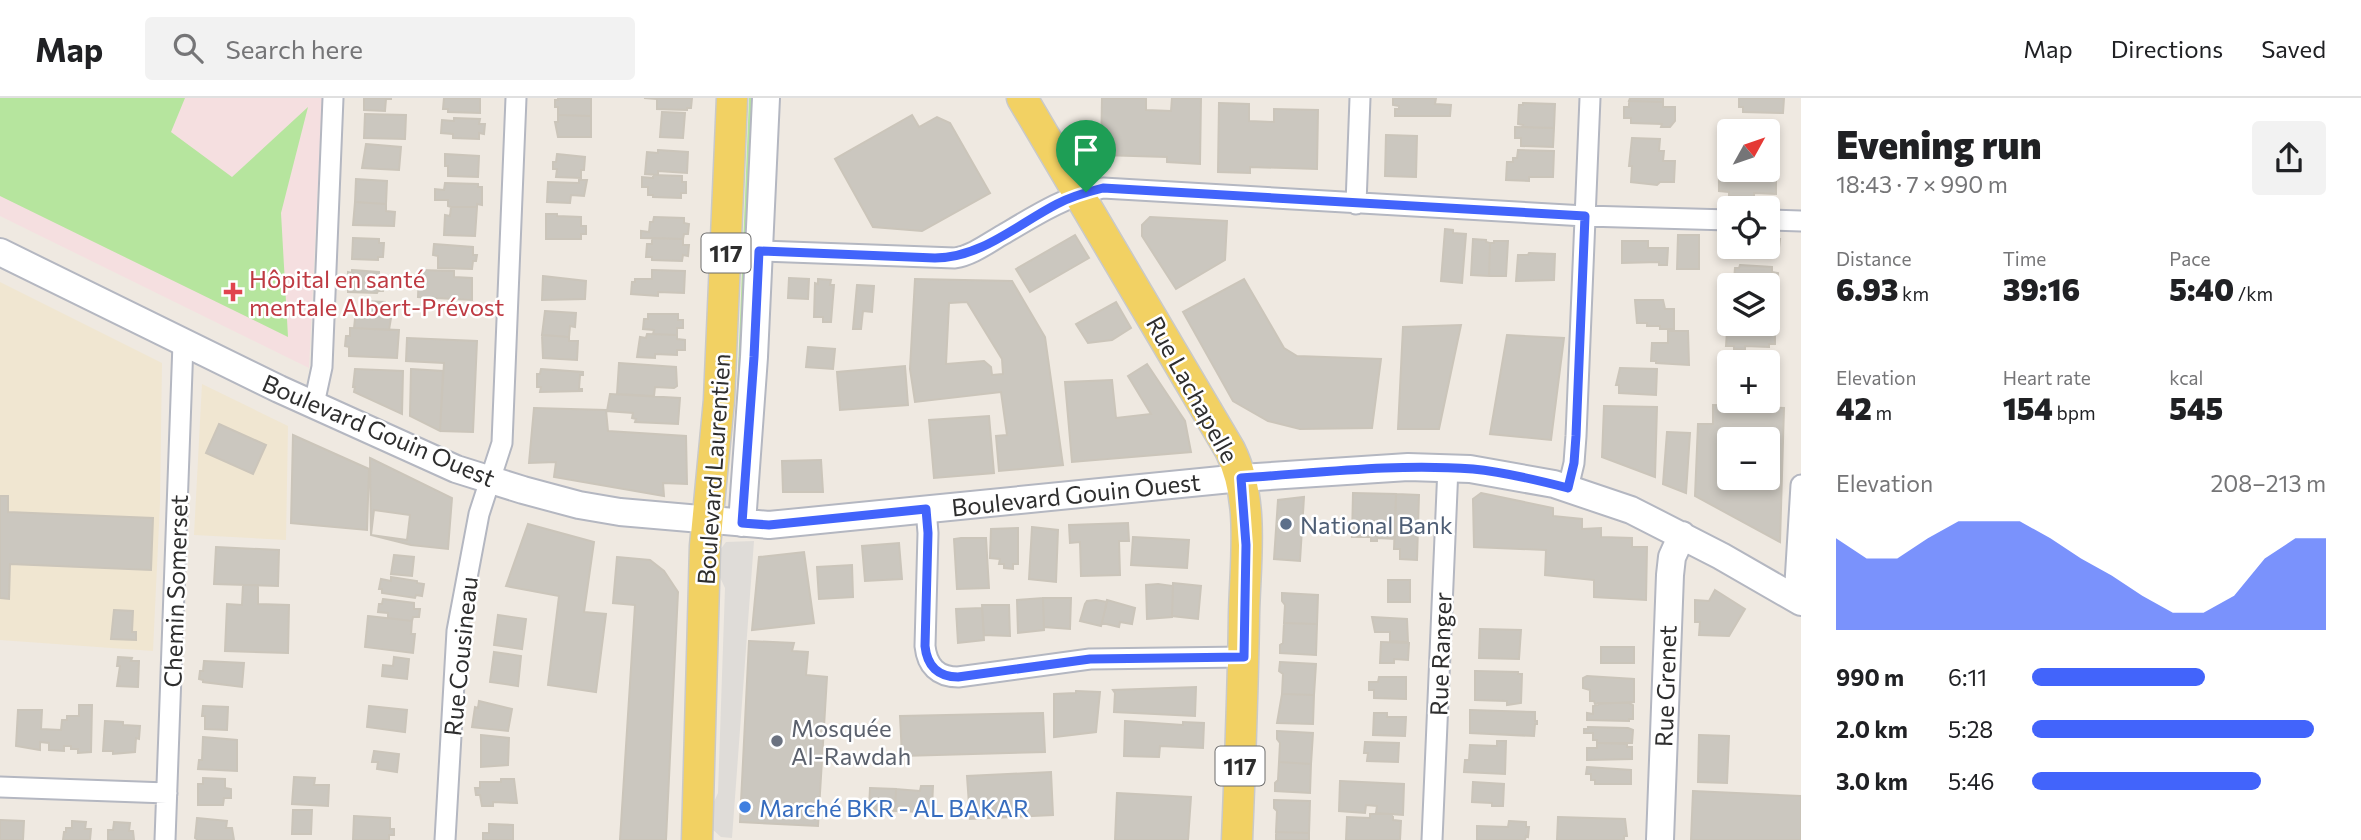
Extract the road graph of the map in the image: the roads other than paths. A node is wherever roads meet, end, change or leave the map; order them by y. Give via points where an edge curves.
1 (333, 98) edge
2 (516, 98) edge
3 (732, 98) edge
4 (766, 98) edge
5 (1022, 98) edge
6 (1360, 98) edge
7 (1590, 98) edge
8 (1080, 194) junction
9 (1356, 204) junction
10 (1585, 216) junction
11 (1717, 220) edge
12 (1780, 220) edge
13 (1801, 221) edge
14 (759, 251) junction
15 (0, 253) edge
16 (183, 343) junction
17 (314, 404) junction
18 (1448, 467) junction
19 (1241, 478) junction
20 (491, 480) junction
21 (1801, 485) edge
22 (1568, 488) junction
23 (926, 509) junction
24 (708, 521) junction
25 (742, 523) junction
26 (1682, 535) junction
27 (1797, 601) edge
28 (1244, 657) junction
29 (0, 787) edge
30 (167, 793) junction
31 (165, 840) edge
32 (445, 840) edge
33 (697, 840) edge
34 (1237, 840) edge
35 (1432, 840) edge
36 (1660, 840) edge

1 - 17 street via 322,367
2 - 20 street, Rue Cousineau via 502,443
3 - 24 main road, Boulevard Laurentien / 117 via 722,354
4 - 14 street, Boulevard Laurentien
5 - 8 main road, Rue Lachapelle / 117
6 - 9 street
7 - 10 street
8 - 9 street via 1103,188
8 - 14 street via 955,258
8 - 19 main road, Rue Lachapelle / 117 via 1230,450
9 - 10 street
10 - 11 street
10 - 22 street via 1576,436
12 - 13 street
14 - 25 street, Boulevard Laurentien
15 - 16 street, Boulevard Gouin Ouest
16 - 17 street, Boulevard Gouin Ouest
16 - 30 street, Chemin Somerset
17 - 20 street, Boulevard Gouin Ouest via 456,469
18 - 19 street, Boulevard Gouin Ouest
18 - 22 street, Boulevard Gouin Ouest via 1499,472
18 - 35 street, Rue Ranger
19 - 23 street, Boulevard Gouin Ouest
19 - 28 main road, Rue Lachapelle / 117 via 1246,553
20 - 24 street, Boulevard Gouin Ouest via 579,505
20 - 32 street, Rue Cousineau via 479,514 457,631
21 - 27 street
22 - 26 street, Boulevard Gouin Ouest via 1631,510
23 - 25 street, Boulevard Gouin Ouest via 769,525
23 - 28 street via 925,646 928,661 943,676 1090,659
24 - 25 street, Boulevard Gouin Ouest
24 - 33 main road, Boulevard Laurentien / 117
26 - 27 street, Boulevard Gouin Ouest
26 - 36 street, Rue Grenet via 1670,575
28 - 34 main road, Rue Lachapelle / 117
29 - 30 street
30 - 31 street, Chemin Somerset

